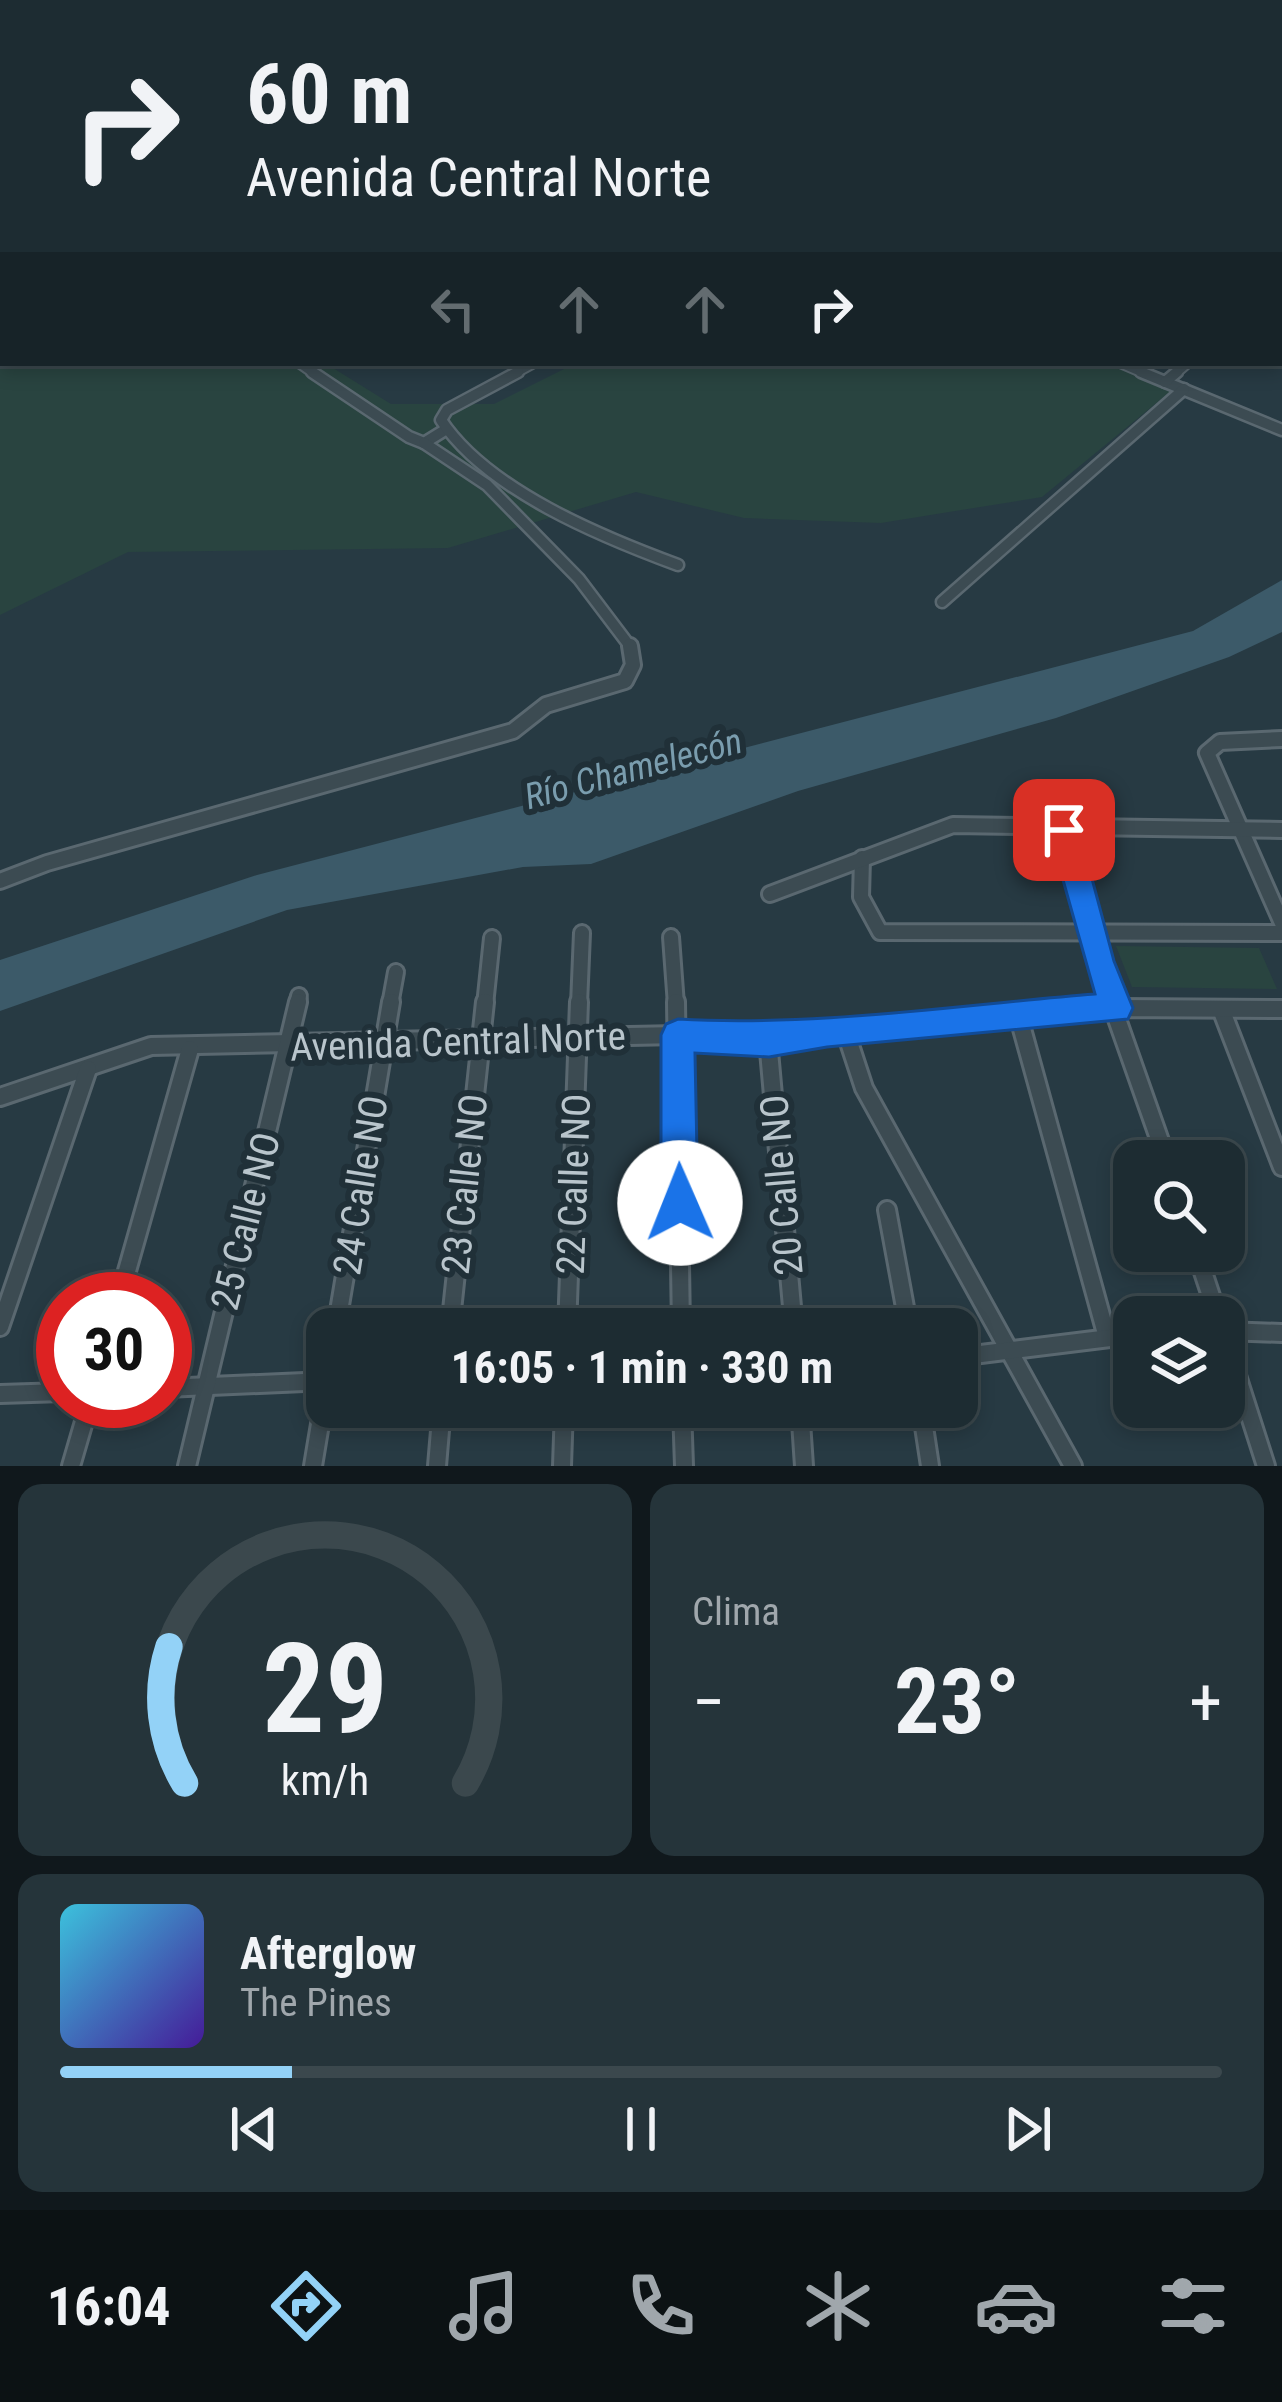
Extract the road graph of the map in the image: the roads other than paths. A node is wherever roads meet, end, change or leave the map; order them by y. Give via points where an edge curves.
1 (303, 366) edge
2 (528, 366) edge
3 (1127, 366) edge
4 (1184, 366) edge
5 (1165, 382) junction
6 (1184, 389) junction
7 (445, 430) junction
8 (1282, 430) edge
9 (424, 443) junction
10 (678, 565) dead end
11 (942, 602) dead end
12 (1282, 739) edge
13 (1064, 830) junction
14 (1240, 830) junction
15 (1282, 830) edge
16 (862, 858) junction
17 (0, 881) edge
18 (770, 894) dead end
19 (1282, 923) edge
20 (1089, 930) junction
21 (582, 933) dead end
22 (1282, 933) edge
23 (671, 937) dead end
24 (492, 938) dead end
25 (396, 972) dead end
26 (299, 996) dead end
27 (1117, 1008) junction
28 (1221, 1009) junction
29 (1282, 1009) edge
30 (1019, 1018) junction
31 (845, 1030) junction
32 (678, 1035) junction
33 (478, 1039) junction
34 (579, 1039) junction
35 (769, 1040) junction
36 (384, 1042) junction
37 (288, 1046) junction
38 (190, 1049) junction
39 (88, 1069) junction
40 (0, 1096) edge
41 (1160, 1140) edge
42 (1282, 1167) edge
43 (887, 1210) dead end
44 (127, 1272) edge
45 (340, 1308) edge
46 (452, 1308) edge
47 (568, 1308) edge
48 (681, 1308) edge
49 (792, 1308) edge
50 (904, 1308) edge
51 (0, 1327) edge
52 (1282, 1333) edge
53 (1245, 1334) edge
54 (1107, 1336) junction
55 (1113, 1336) edge
56 (1009, 1350) junction
57 (978, 1354) edge
58 (306, 1383) edge
59 (192, 1387) edge
60 (204, 1387) junction
61 (36, 1393) edge
62 (0, 1394) edge
63 (1245, 1400) edge
64 (82, 1428) edge
65 (319, 1428) edge
66 (440, 1428) edge
67 (563, 1428) edge
68 (683, 1428) edge
69 (801, 1428) edge
70 (924, 1428) edge
71 (71, 1466) edge
72 (188, 1466) edge
73 (313, 1466) edge
74 (436, 1466) edge
75 (562, 1466) edge
76 (684, 1466) edge
77 (804, 1466) edge
78 (930, 1466) edge
79 (1073, 1466) edge
80 (1266, 1466) edge

1 - 9 street
2 - 7 street via 447,410
3 - 5 street
4 - 5 street
5 - 6 street
6 - 8 street
6 - 11 street
7 - 9 street
7 - 10 street via 598,536
9 - 17 street via 487,485 579,579 632,649 625,681 546,705 513,731
12 - 14 street via 1210,747
13 - 14 street
13 - 16 street via 953,825
13 - 20 street
14 - 15 street
14 - 19 street
16 - 18 street
16 - 20 street via 861,897 880,932
20 - 22 street
20 - 27 street
21 - 34 street, 22 Calle NO
23 - 32 street
24 - 33 street, 23 Calle NO
25 - 36 street, 24 Calle NO
26 - 37 street, 25 Calle NO
27 - 28 street, Avenida Central Norte
27 - 30 street, Avenida Central Norte
27 - 41 street
28 - 29 street, Avenida Central Norte
28 - 42 street
30 - 31 street, Avenida Central Norte
30 - 54 street
31 - 35 street, Avenida Central Norte
31 - 56 street via 864,1088
32 - 34 street, Avenida Central Norte
32 - 35 street, Avenida Central Norte
32 - 48 street
33 - 34 street, Avenida Central Norte
33 - 36 street, Avenida Central Norte
33 - 46 street, 23 Calle NO
34 - 47 street, 22 Calle NO
35 - 49 street, 20 Calle NO
36 - 37 street, Avenida Central Norte
36 - 45 street, 24 Calle NO
37 - 38 street, Avenida Central Norte
37 - 60 street, 25 Calle NO
38 - 39 street, Avenida Central Norte via 152,1046
38 - 44 street
39 - 40 street, Avenida Central Norte
39 - 51 street
43 - 50 street
52 - 53 street
54 - 55 street
54 - 56 street
56 - 57 street
56 - 79 street
58 - 60 street
59 - 60 street
60 - 72 street, 25 Calle NO
61 - 62 street
63 - 80 street
64 - 71 street
65 - 73 street
66 - 74 street
67 - 75 street
68 - 76 street
69 - 77 street
70 - 78 street

